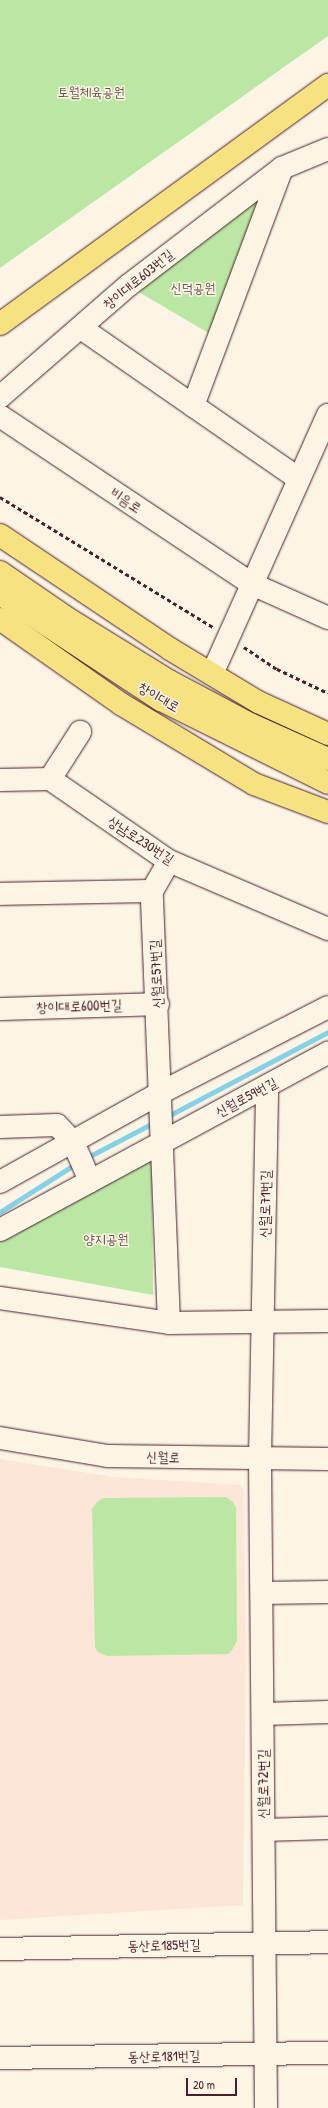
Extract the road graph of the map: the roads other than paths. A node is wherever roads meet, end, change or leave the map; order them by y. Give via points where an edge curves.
1 (328, 85) edge
2 (328, 149) edge
3 (282, 168) junction
4 (0, 324) edge
5 (81, 328) junction
6 (0, 397) edge
7 (193, 406) junction
8 (328, 415) edge
9 (0, 416) edge
10 (299, 479) junction
11 (0, 535) edge
12 (0, 572) edge
13 (252, 584) junction
14 (0, 594) edge
15 (328, 618) edge
16 (0, 619) edge
17 (212, 674) junction
18 (80, 732) dead end
19 (328, 734) edge
20 (328, 759) edge
21 (0, 775) edge
22 (50, 779) junction
23 (0, 780) edge
24 (328, 783) edge
25 (328, 812) edge
26 (170, 861) junction
27 (152, 890) junction
28 (0, 894) edge
29 (328, 929) edge
30 (158, 1004) junction
31 (328, 1007) edge
32 (0, 1009) edge
33 (328, 1053) edge
34 (267, 1086) junction
35 (162, 1099) junction
36 (0, 1127) edge
37 (163, 1136) junction
38 (74, 1146) junction
39 (89, 1178) junction
40 (0, 1182) edge
41 (0, 1230) edge
42 (0, 1298) edge
43 (328, 1321) edge
44 (263, 1322) junction
45 (169, 1323) junction
46 (0, 1438) edge
47 (328, 1458) edge
48 (260, 1459) junction
49 (328, 1592) edge
50 (262, 1593) junction
51 (328, 1712) edge
52 (263, 1714) junction
53 (328, 1828) edge
54 (264, 1830) junction
55 (328, 1942) edge
56 (265, 1943) junction
57 (0, 1949) edge
58 (328, 2053) edge
59 (266, 2054) junction
60 (0, 2058) edge
61 (266, 2108) edge

1 - 4 main road
2 - 3 street, 창이대로603번길
3 - 5 street, 창이대로603번길 via 129,284
3 - 7 street
5 - 6 street, 창이대로603번길
5 - 7 street
7 - 10 street
8 - 10 street
9 - 13 street, 비음로
10 - 13 street
11 - 17 main road
12 - 20 main road, 창이대로 via 67,618 169,681 250,724
13 - 15 street, 비음로
13 - 17 street
14 - 24 main road, 창이대로 via 162,700
16 - 25 main road via 121,704 254,784
17 - 19 main road via 258,702
18 - 22 street
21 - 23 street
22 - 23 street
22 - 26 street, 상남로230번길
26 - 27 street
26 - 29 street, 상남로230번길
27 - 28 street
27 - 30 street, 신월로57번길
30 - 32 street, 창이대로600번길
30 - 35 street, 신월로57번길
31 - 35 street
33 - 34 street, 신월로59번길
34 - 37 street, 신월로59번길
34 - 44 street, 신월로71번길
35 - 37 street, 신월로57번길
35 - 38 street
36 - 38 street via 57,1126
37 - 39 street, 신월로59번길
37 - 45 street
38 - 39 street
38 - 40 street
39 - 41 street, 신월로59번길
42 - 45 street
43 - 44 street
44 - 45 street
44 - 48 street, 신월로71번길
46 - 48 street, 신월로 via 108,1456
47 - 48 street, 신월로
48 - 50 street, 신월로72번길
49 - 50 street
50 - 52 street, 신월로72번길
51 - 52 street
52 - 54 street, 신월로72번길
53 - 54 street
54 - 56 street, 신월로72번길
55 - 56 street, 동산로185번길
56 - 57 street, 동산로185번길
56 - 59 street, 신월로72번길
58 - 59 street, 동산로181번길
59 - 60 street, 동산로181번길
59 - 61 street, 신월로72번길

